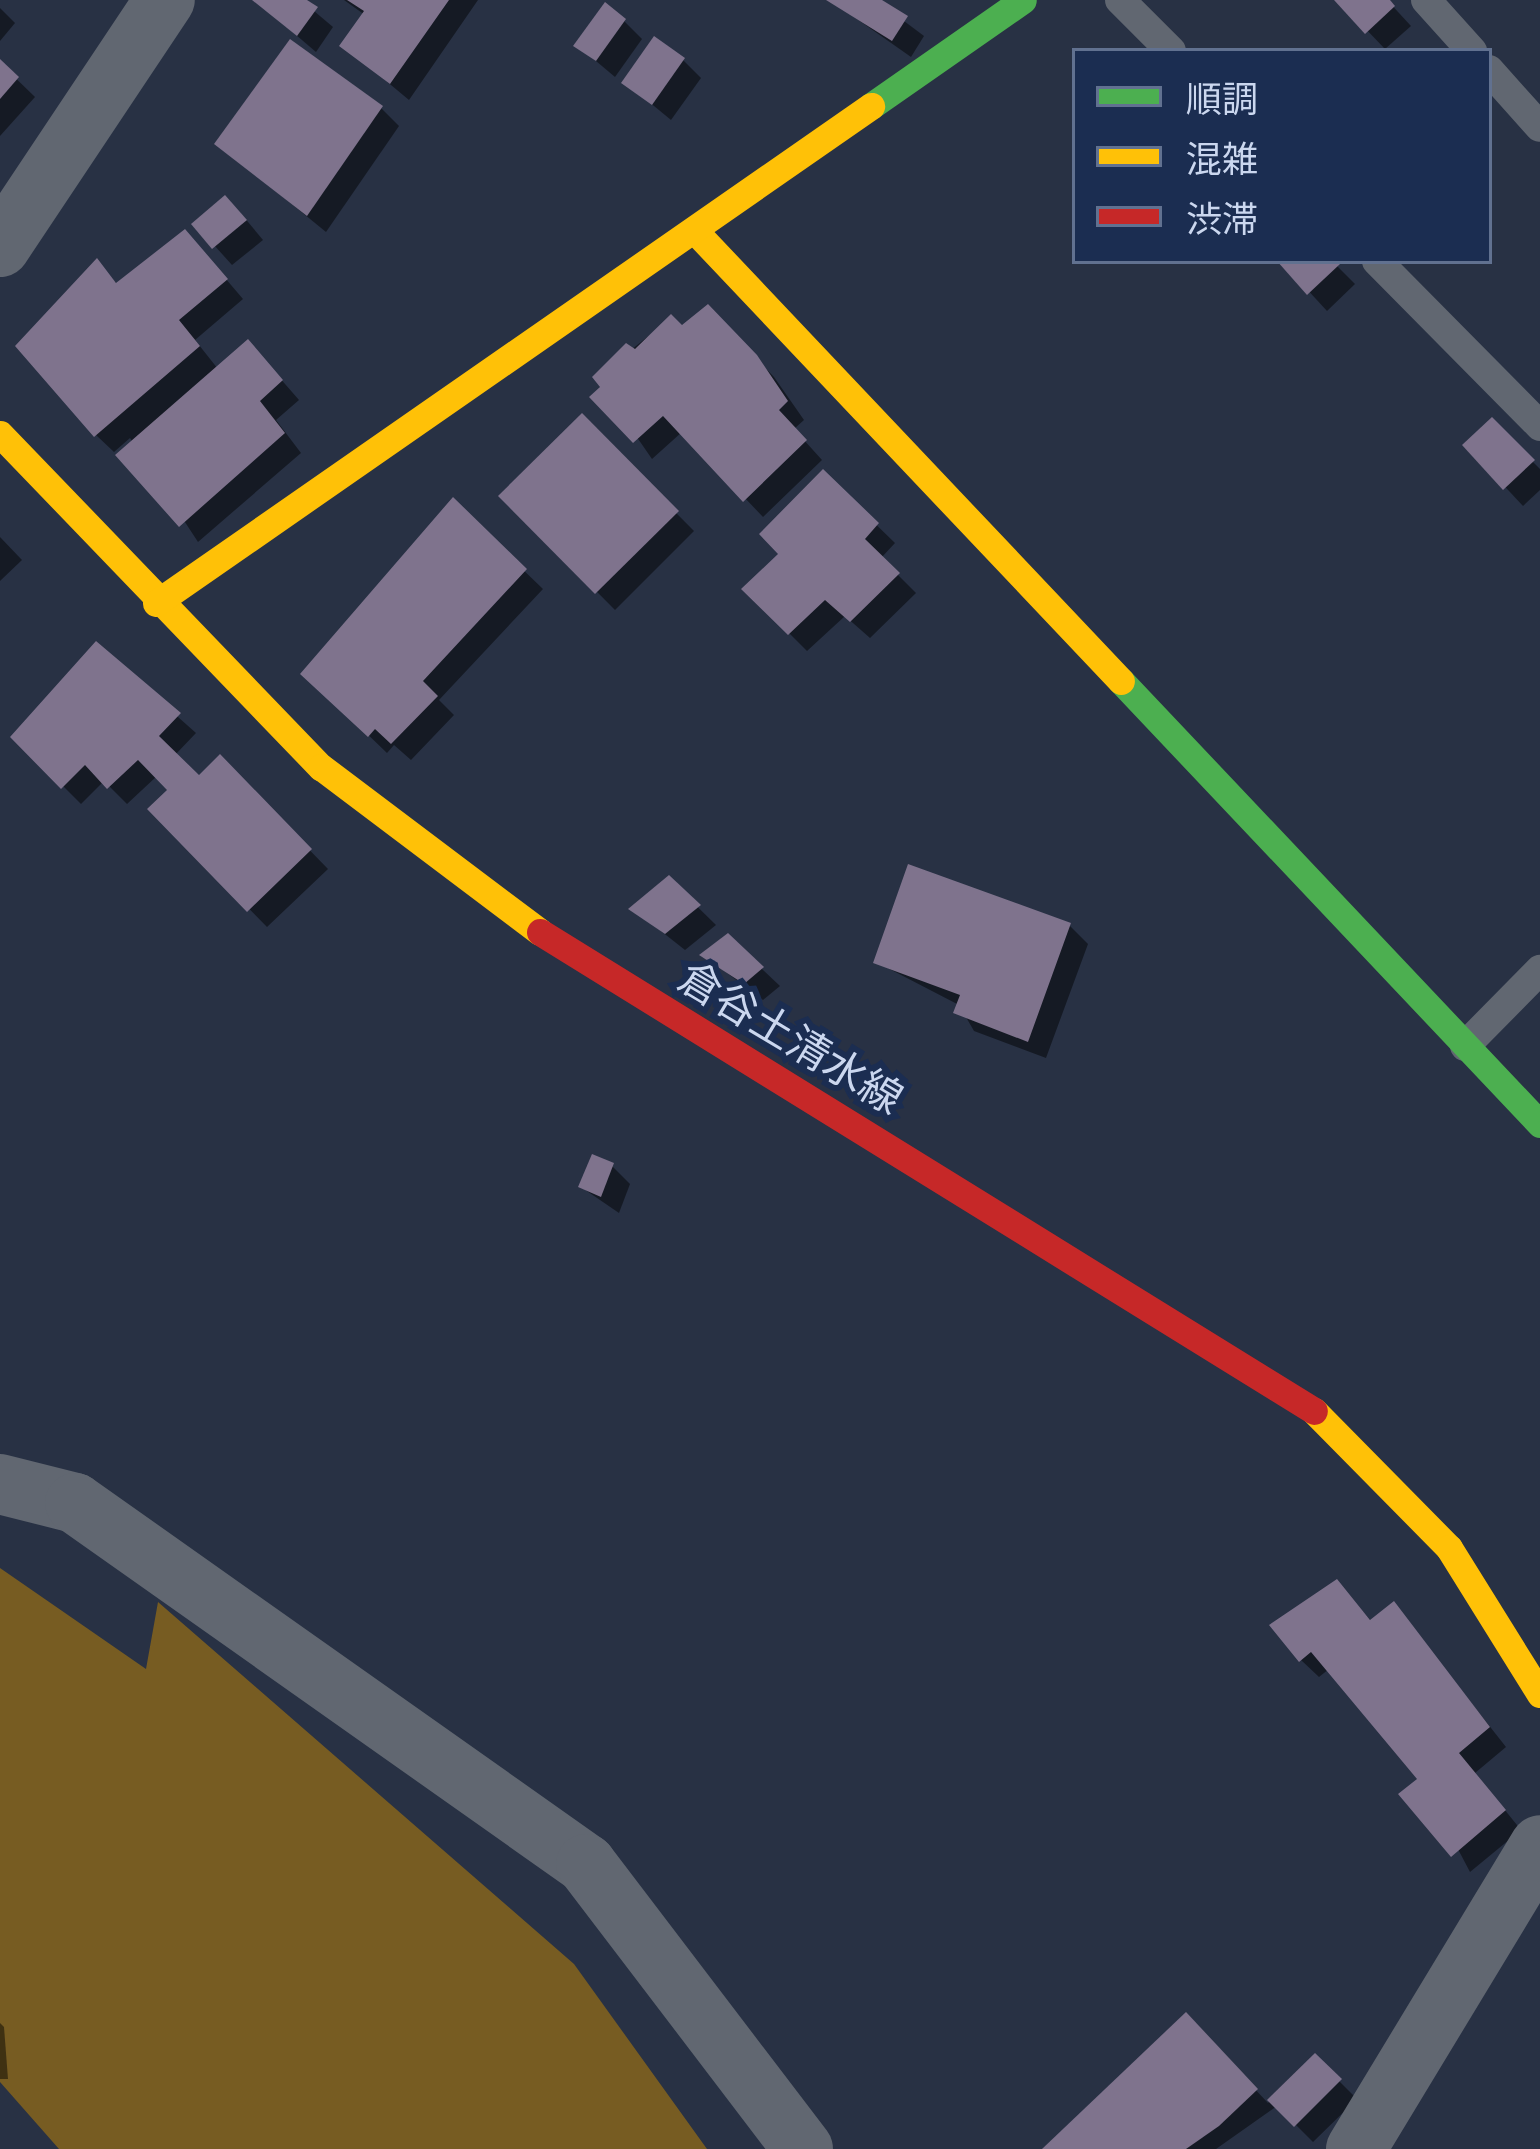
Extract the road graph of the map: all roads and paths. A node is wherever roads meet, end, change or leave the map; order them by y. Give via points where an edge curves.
1 (165, 0) edge
2 (1023, 0) edge
3 (1120, 0) edge
4 (1426, 0) edge
5 (1168, 48) edge
6 (1469, 48) edge
7 (1492, 73) edge
8 (1540, 127) edge
9 (694, 230) junction
10 (0, 247) edge
11 (1381, 264) edge
12 (1540, 426) edge
13 (0, 434) edge
14 (156, 603) junction
15 (1540, 970) edge
16 (1465, 1046) junction
17 (1540, 1124) edge
18 (0, 1484) edge
19 (1540, 1694) edge
20 (1540, 1845) edge
21 (803, 2149) edge
22 (1356, 2149) edge

1 - 10 street
2 - 9 street
3 - 5 lane
4 - 6 lane
7 - 8 lane
9 - 14 street
9 - 16 street
11 - 12 lane
13 - 14 street, 倉谷土清水線
14 - 19 street, 倉谷土清水線 via 321,767 478,895 1294,1391 1449,1548
15 - 16 lane
16 - 17 street
18 - 21 street via 75,1503 586,1864
20 - 22 street

